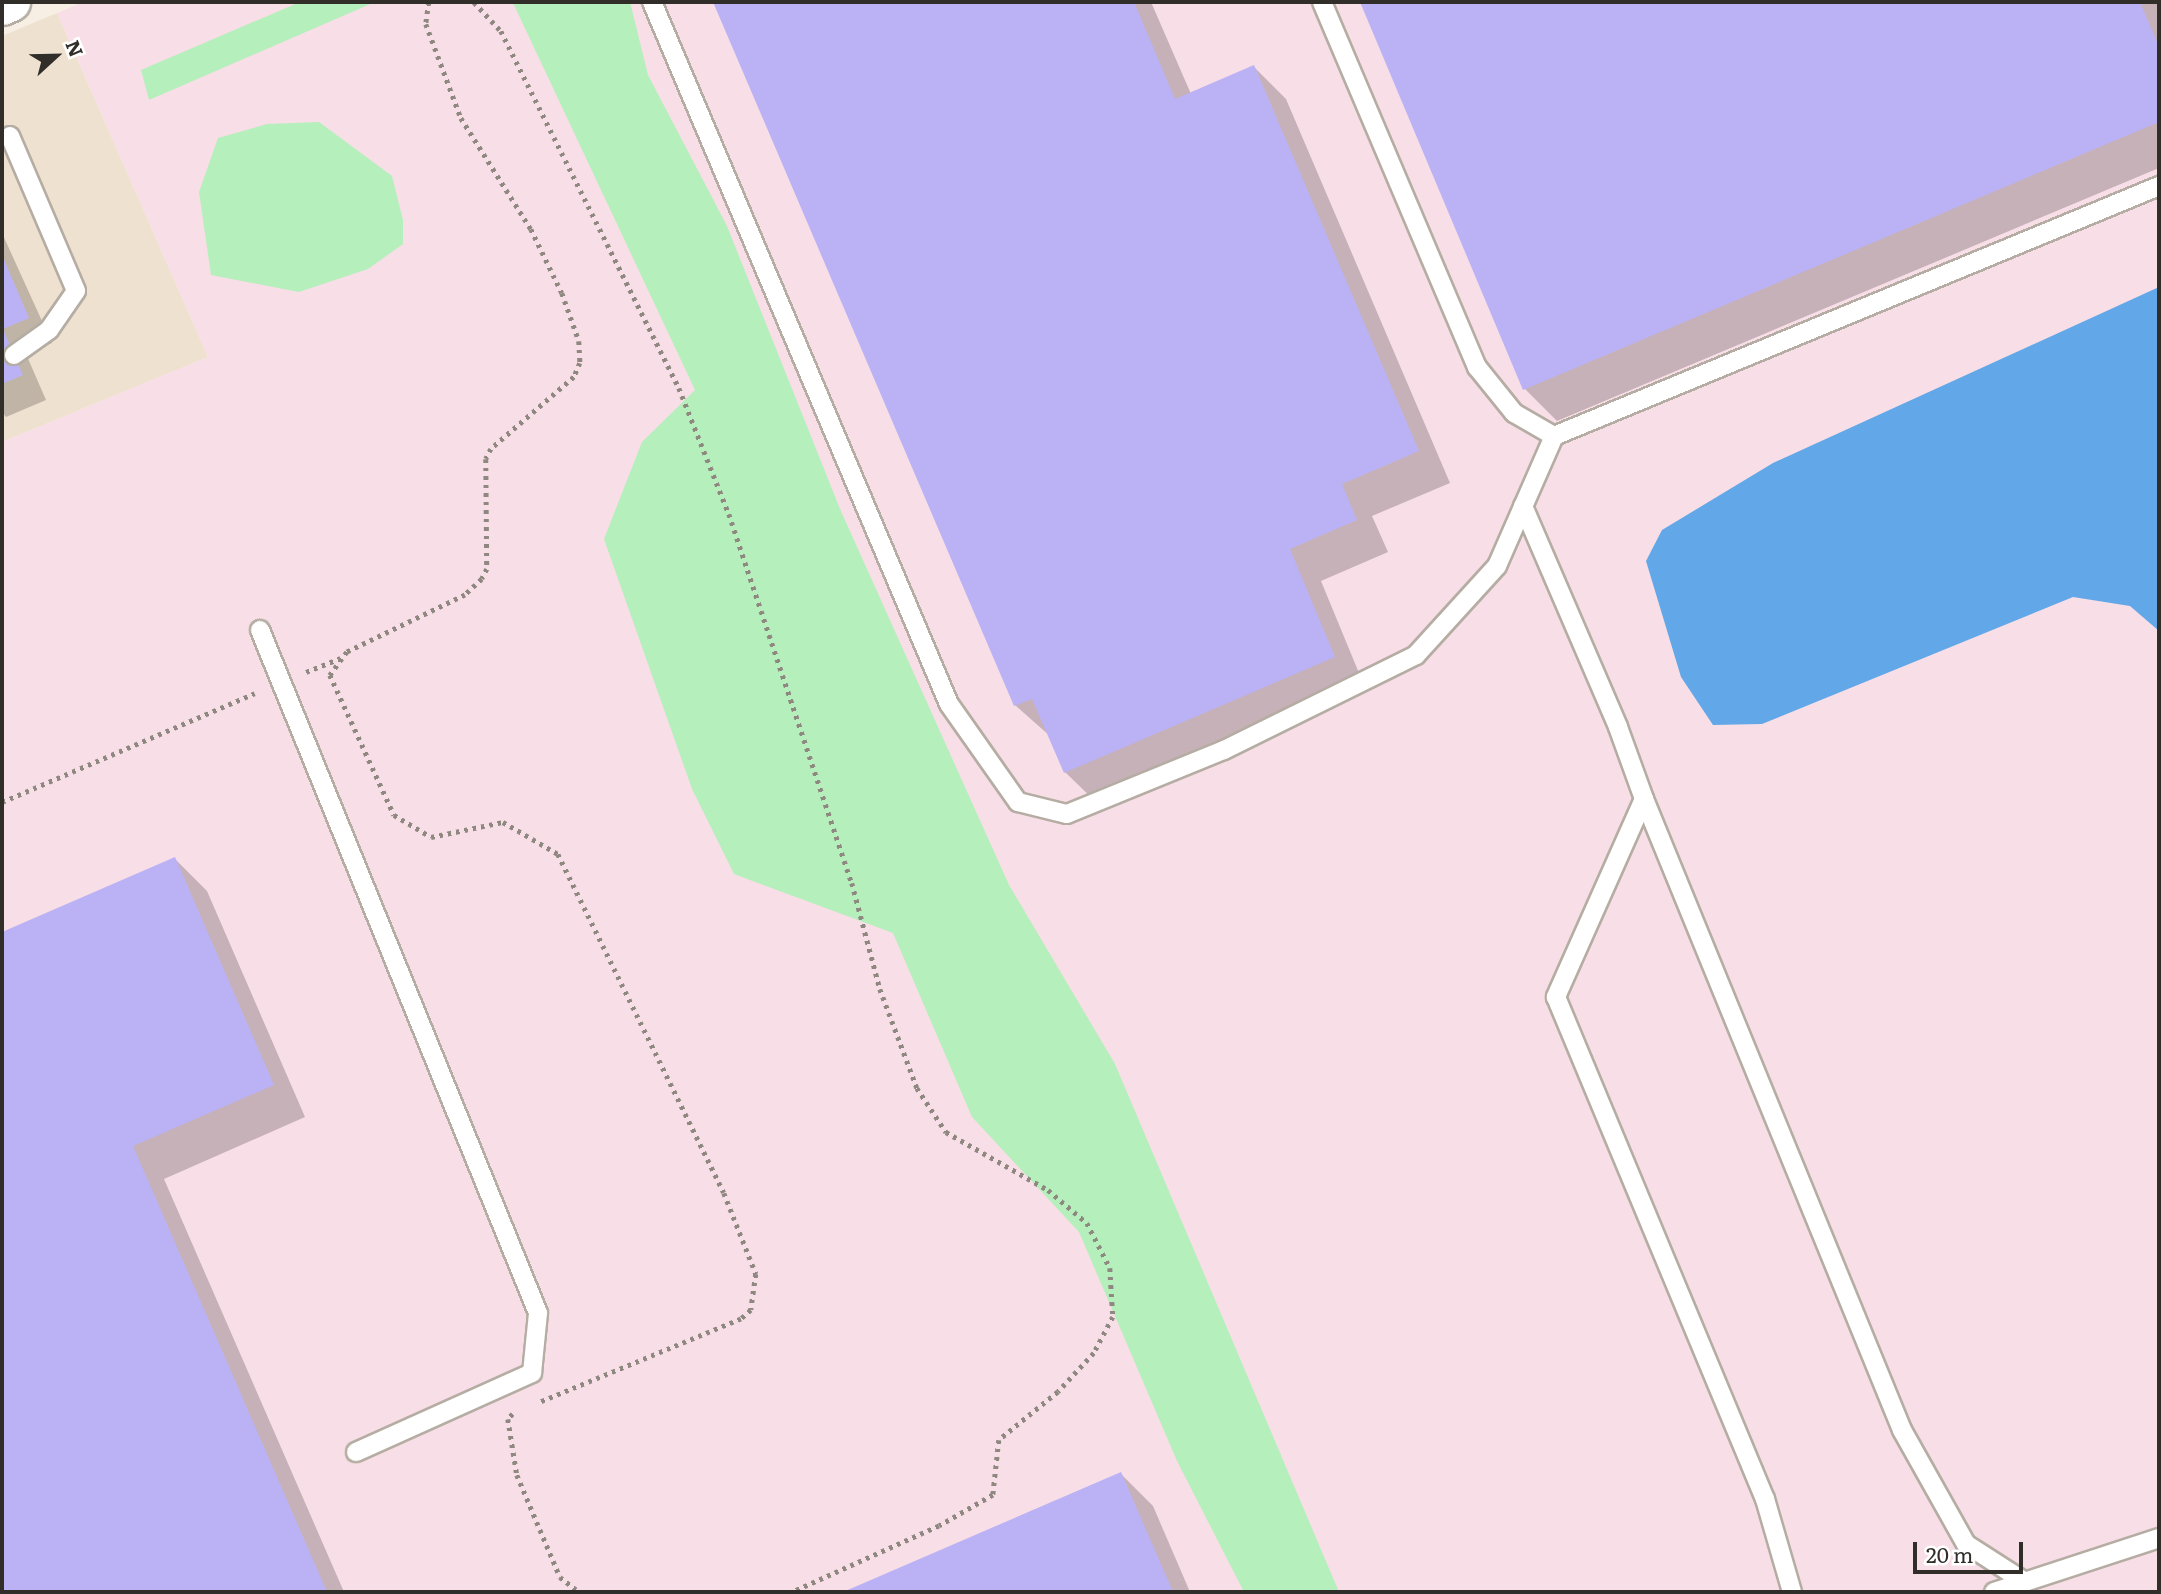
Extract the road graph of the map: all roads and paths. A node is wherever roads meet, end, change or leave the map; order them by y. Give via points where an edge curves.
1 (11, 2) edge
2 (429, 2) edge
3 (474, 2) edge
4 (652, 2) edge
5 (1322, 2) edge
6 (2, 6) edge
7 (10, 136) dead end
8 (2159, 186) edge
9 (14, 355) dead end
10 (1554, 436) junction
11 (1523, 506) junction
12 (260, 630) dead end
13 (341, 658) junction
14 (281, 682) junction
15 (1644, 799) junction
16 (2, 802) edge
17 (538, 1404) dead end
18 (526, 1408) dead end
19 (356, 1452) dead end
20 (2159, 1538) edge
21 (2025, 1582) junction
22 (579, 1592) edge
23 (793, 1592) edge
24 (1793, 1592) edge
25 (1994, 1592) edge

1 - 6 street
2 - 13 path via 426,24 461,118 531,229 552,272 579,341 580,363 574,377 491,449 486,459 486,569 482,579 465,595
3 - 23 path via 501,32 679,388 729,513 852,883 880,989 917,1088 946,1132 1048,1190 1087,1223 1110,1268 1113,1317 1094,1353 1058,1392 999,1440 993,1495 939,1526
4 - 11 lane via 948,704 1018,802 1067,814 1224,750 1416,654 1497,566
5 - 10 lane via 1477,367 1514,413
7 - 9 lane via 76,291 49,330
8 - 10 lane
10 - 11 lane
11 - 15 lane
12 - 14 lane
13 - 14 path
13 - 17 path via 330,675 336,695 394,815 431,837 503,822 558,854 724,1193 756,1274 751,1310 741,1319
14 - 16 path
14 - 19 lane via 538,1313 532,1373
15 - 21 lane via 1902,1430 1966,1544
15 - 24 lane via 1556,997 1765,1499
18 - 22 path via 508,1419 517,1475 560,1577
20 - 21 lane
21 - 25 lane

